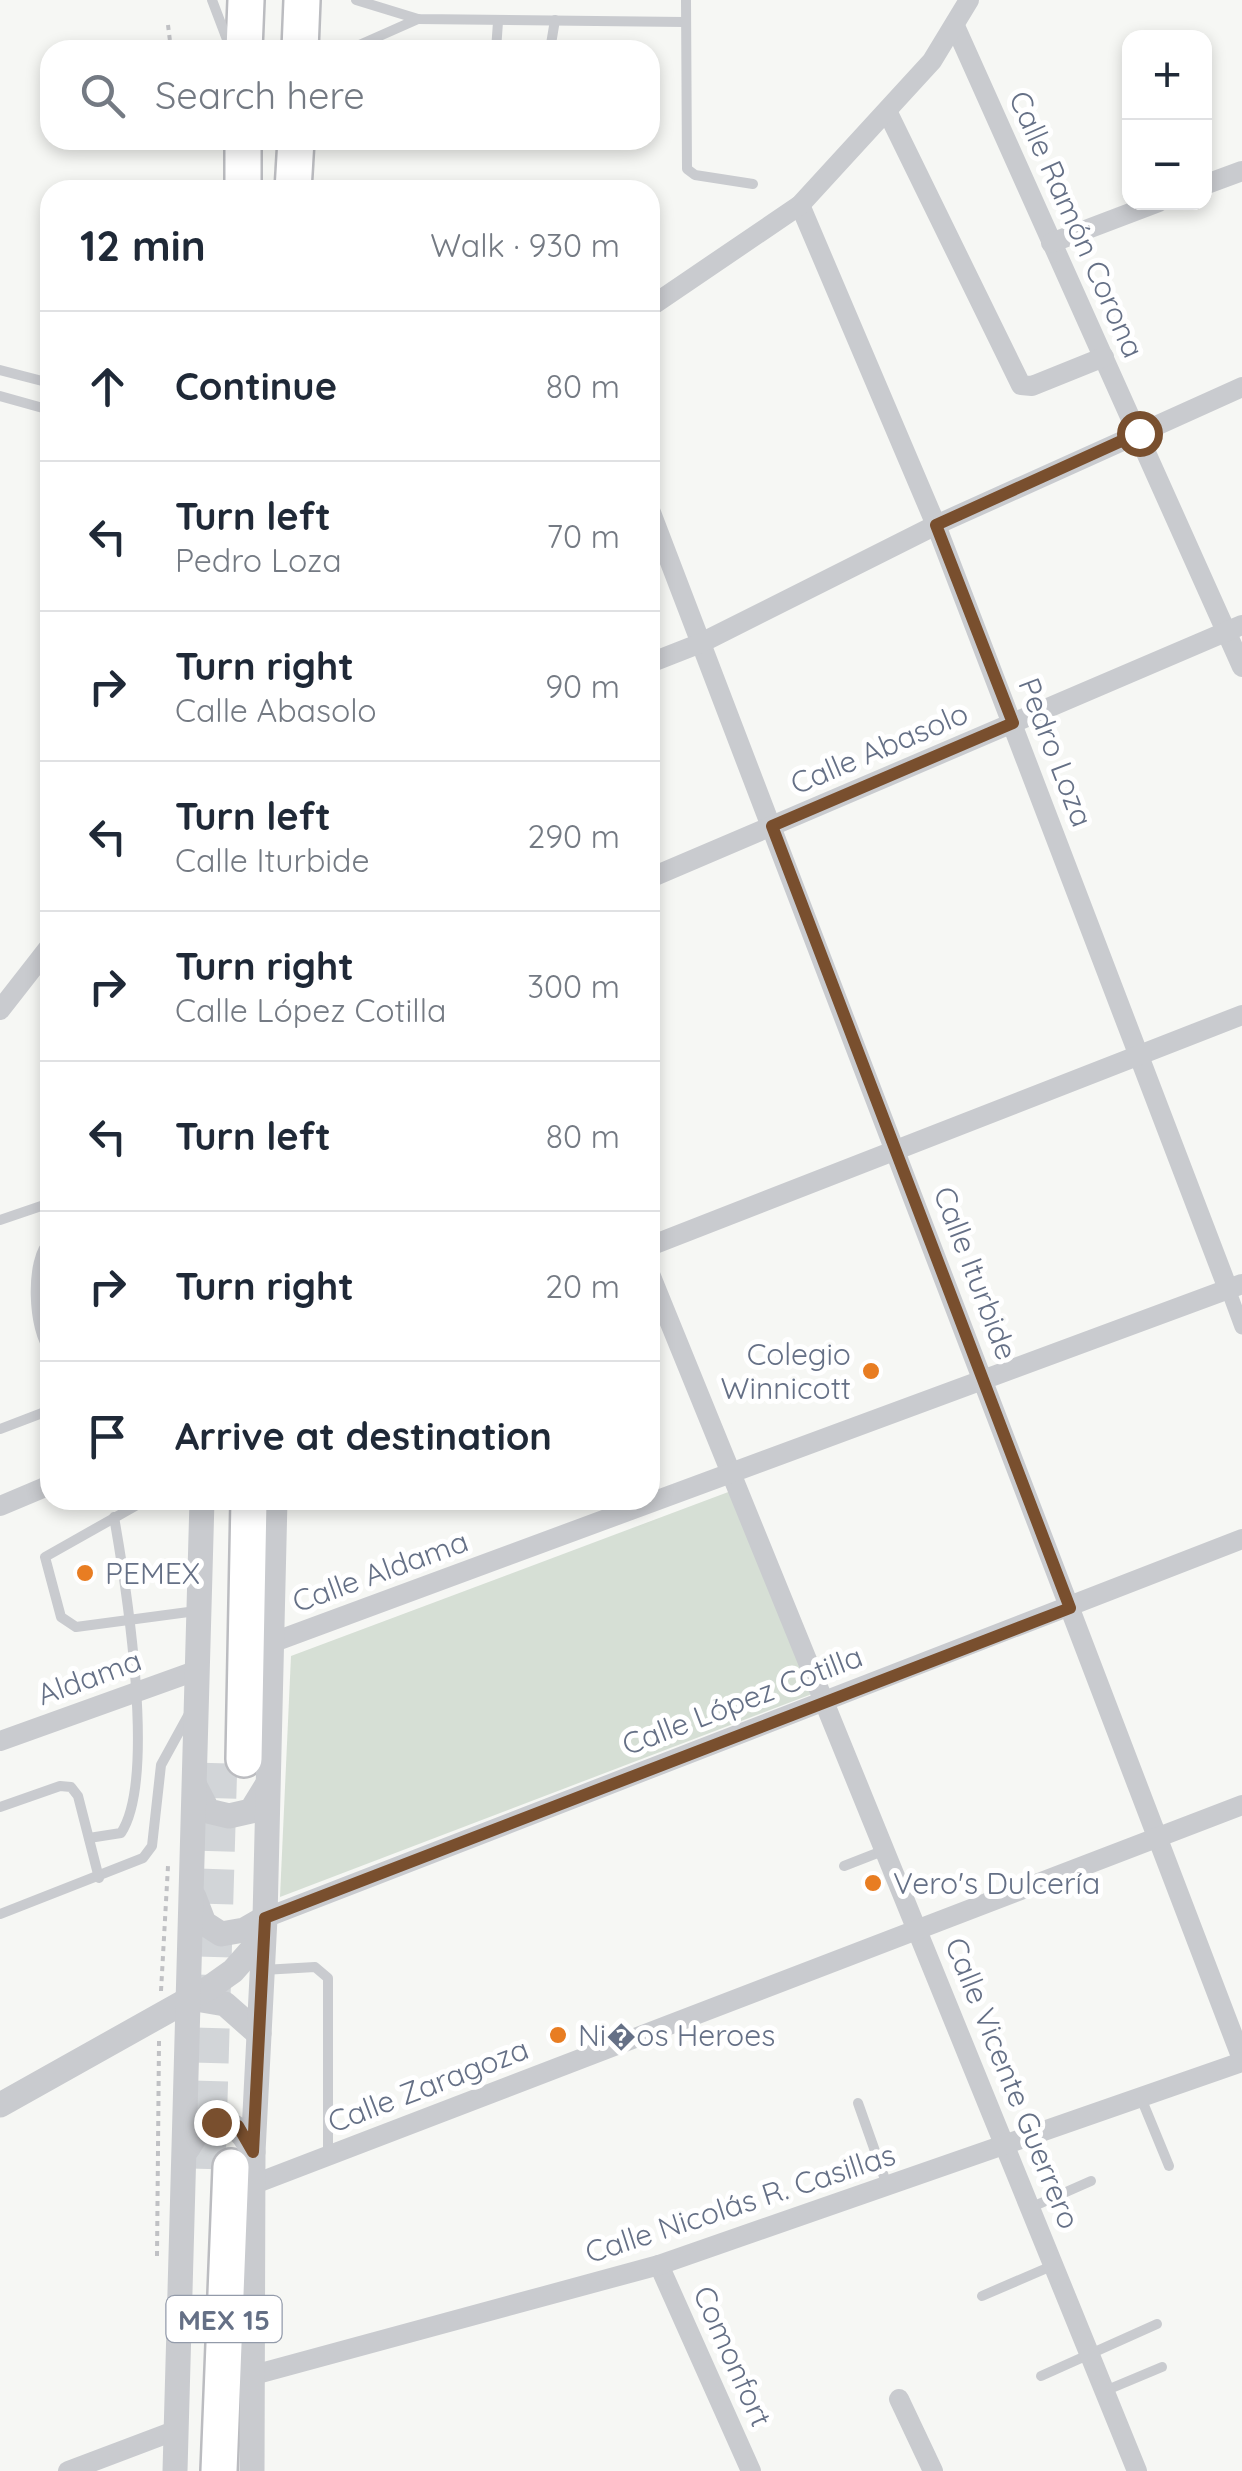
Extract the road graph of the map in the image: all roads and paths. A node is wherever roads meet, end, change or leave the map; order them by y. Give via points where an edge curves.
1 (212, 0) edge
2 (246, 0) edge
3 (302, 0) edge
4 (356, 0) edge
5 (686, 0) edge
6 (969, 0) edge
7 (418, 19) junction
8 (555, 20) junction
9 (498, 22) junction
10 (684, 22) junction
11 (168, 26) dead end
12 (955, 26) junction
13 (171, 40) edge
14 (227, 40) edge
15 (244, 40) edge
16 (300, 40) edge
17 (371, 40) edge
18 (497, 40) edge
19 (552, 40) edge
20 (888, 112) junction
21 (243, 150) edge
22 (296, 150) edge
23 (1242, 171) edge
24 (244, 180) edge
25 (294, 180) edge
26 (1212, 182) edge
27 (754, 184) dead end
28 (800, 204) junction
29 (1137, 210) edge
30 (1051, 243) junction
31 (660, 300) edge
32 (1104, 357) junction
33 (0, 370) edge
34 (40, 380) edge
35 (1242, 387) edge
36 (0, 396) edge
37 (40, 407) edge
38 (1139, 433) junction
39 (936, 525) junction
40 (660, 537) edge
41 (1235, 628) edge
42 (700, 643) junction
43 (660, 659) edge
44 (1242, 667) edge
45 (1013, 723) junction
46 (772, 826) junction
47 (660, 874) edge
48 (40, 957) edge
49 (3, 998) edge
50 (1242, 1015) edge
51 (1142, 1054) junction
52 (897, 1149) junction
53 (40, 1206) edge
54 (0, 1220) edge
55 (660, 1242) edge
56 (40, 1257) edge
57 (1235, 1287) edge
58 (660, 1299) edge
59 (40, 1321) edge
60 (1242, 1327) edge
61 (984, 1380) junction
62 (40, 1414) edge
63 (0, 1429) edge
64 (731, 1473) junction
65 (40, 1489) edge
66 (660, 1499) edge
67 (0, 1506) edge
68 (126, 1510) edge
69 (202, 1510) edge
70 (229, 1510) edge
71 (249, 1510) edge
72 (275, 1510) edge
73 (631, 1510) edge
74 (114, 1516) junction
75 (1242, 1539) edge
76 (1070, 1608) junction
77 (200, 1610) junction
78 (129, 1620) junction
79 (271, 1643) junction
80 (198, 1670) junction
81 (138, 1691) junction
82 (824, 1700) junction
83 (195, 1706) junction
84 (0, 1741) edge
85 (244, 1767) junction
86 (195, 1786) junction
87 (1242, 1805) edge
88 (0, 1807) edge
89 (89, 1838) junction
90 (1158, 1838) junction
91 (885, 1850) junction
92 (844, 1866) dead end
93 (99, 1878) junction
94 (191, 1888) junction
95 (0, 1914) edge
96 (264, 1928) junction
97 (918, 1930) junction
98 (263, 1970) junction
99 (190, 1998) junction
100 (260, 2034) junction
101 (1242, 2060) edge
102 (1141, 2098) junction
103 (858, 2102) dead end
104 (0, 2105) edge
105 (1006, 2145) junction
106 (328, 2156) junction
107 (226, 2165) junction
108 (1169, 2166) dead end
109 (1091, 2181) dead end
110 (888, 2186) junction
111 (1032, 2208) junction
112 (1055, 2265) junction
113 (660, 2266) junction
114 (982, 2296) dead end
115 (1157, 2324) dead end
116 (1092, 2353) junction
117 (1162, 2367) dead end
118 (250, 2376) junction
119 (1040, 2376) dead end
120 (1107, 2390) junction
121 (899, 2399) dead end
122 (174, 2431) junction
123 (68, 2471) edge
124 (175, 2471) edge
125 (196, 2471) edge
126 (219, 2471) edge
127 (252, 2471) edge
128 (751, 2471) edge
129 (932, 2471) edge
130 (1137, 2471) edge

1 - 14 lane
2 - 15 highway
3 - 16 highway
4 - 7 lane
5 - 10 lane
6 - 12 street
7 - 9 lane
7 - 17 lane
8 - 9 lane
8 - 10 lane
8 - 19 lane
9 - 18 lane
10 - 27 lane via 687,169
11 - 13 path
12 - 20 street
12 - 30 street, Calle Ramón Corona
20 - 28 street
20 - 32 street via 1021,385
21 - 24 highway
22 - 25 highway
23 - 26 street
28 - 31 street
28 - 39 street, Pedro Loza
29 - 30 street
30 - 32 street, Calle Ramón Corona
32 - 38 street, Calle Ramón Corona
33 - 34 lane
35 - 38 street
36 - 37 lane
38 - 39 street
38 - 41 street, Calle Ramón Corona
39 - 42 street
39 - 45 street, Pedro Loza
40 - 42 street, Calle Iturbide
41 - 44 street, Calle Ramón Corona
41 - 45 street, Calle Abasolo
42 - 43 street
42 - 46 street, Calle Iturbide
45 - 46 street, Calle Abasolo
45 - 51 street, Pedro Loza
46 - 47 street, Calle Abasolo
46 - 52 street, Calle Iturbide
48 - 49 street
50 - 51 street
51 - 52 street
51 - 57 street, Pedro Loza
52 - 55 street
52 - 61 street, Calle Iturbide
53 - 54 lane
56 - 59 lane via 34,1266
57 - 60 street, Pedro Loza
57 - 61 street, Calle Aldama
58 - 64 street, Calle Vicente Guerrero
61 - 64 street, Calle Aldama
61 - 76 street, Calle Iturbide
62 - 63 lane
64 - 66 street, Calle Aldama
64 - 82 street, Calle Vicente Guerrero
65 - 67 street
68 - 74 lane
69 - 77 street
70 - 85 highway
71 - 85 highway
72 - 79 street
73 - 79 street, Calle Aldama
74 - 78 lane
74 - 78 lane via 52,1549 45,1566 67,1625
75 - 76 street, Calle López Cotilla
76 - 82 street, Calle López Cotilla
76 - 90 street, Calle Iturbide
77 - 78 lane
77 - 80 street
78 - 81 lane
79 - 85 street
80 - 81 street, Aldama
80 - 83 street
81 - 84 street, Aldama
81 - 89 lane via 132,1815 121,1834
82 - 91 street, Calle Vicente Guerrero
82 - 96 street, Calle López Cotilla
83 - 86 street
83 - 93 lane via 162,1765 152,1846 143,1858
85 - 86 street via 251,1811 208,1811
85 - 96 street
86 - 94 street
87 - 90 street, Calle Zaragoza
88 - 89 lane via 72,1787
89 - 93 lane
90 - 97 street, Calle Zaragoza
90 - 101 street, Calle Iturbide
91 - 92 lane
91 - 97 street, Calle Vicente Guerrero
93 - 95 lane
94 - 96 street via 211,1931
94 - 99 street
96 - 98 street
96 - 99 street via 234,1971
97 - 105 street, Calle Vicente Guerrero
97 - 106 street, Calle Zaragoza
98 - 100 street
98 - 106 lane via 315,1966 328,1978
99 - 100 street via 225,2004
99 - 104 street
99 - 107 street
100 - 107 street
101 - 102 street, Calle Nicolás R. Casillas
102 - 105 street, Calle Nicolás R. Casillas
102 - 108 lane
103 - 110 lane
105 - 110 street, Calle Nicolás R. Casillas
105 - 111 street, Calle Vicente Guerrero
106 - 107 street, Calle Zaragoza
107 - 118 street
107 - 122 street
107 - 125 highway, MEX 15
107 - 126 highway, MEX 15
109 - 111 lane
110 - 113 street, Calle Nicolás R. Casillas
111 - 112 street, Calle Vicente Guerrero
112 - 114 lane
112 - 116 street, Calle Vicente Guerrero
113 - 118 street, Calle Nicolás R. Casillas
113 - 128 street, Comonfort
115 - 116 lane
116 - 119 lane
116 - 120 street, Calle Vicente Guerrero
117 - 120 lane
118 - 127 street
120 - 130 street, Calle Vicente Guerrero
121 - 129 street
122 - 123 street
122 - 124 street

